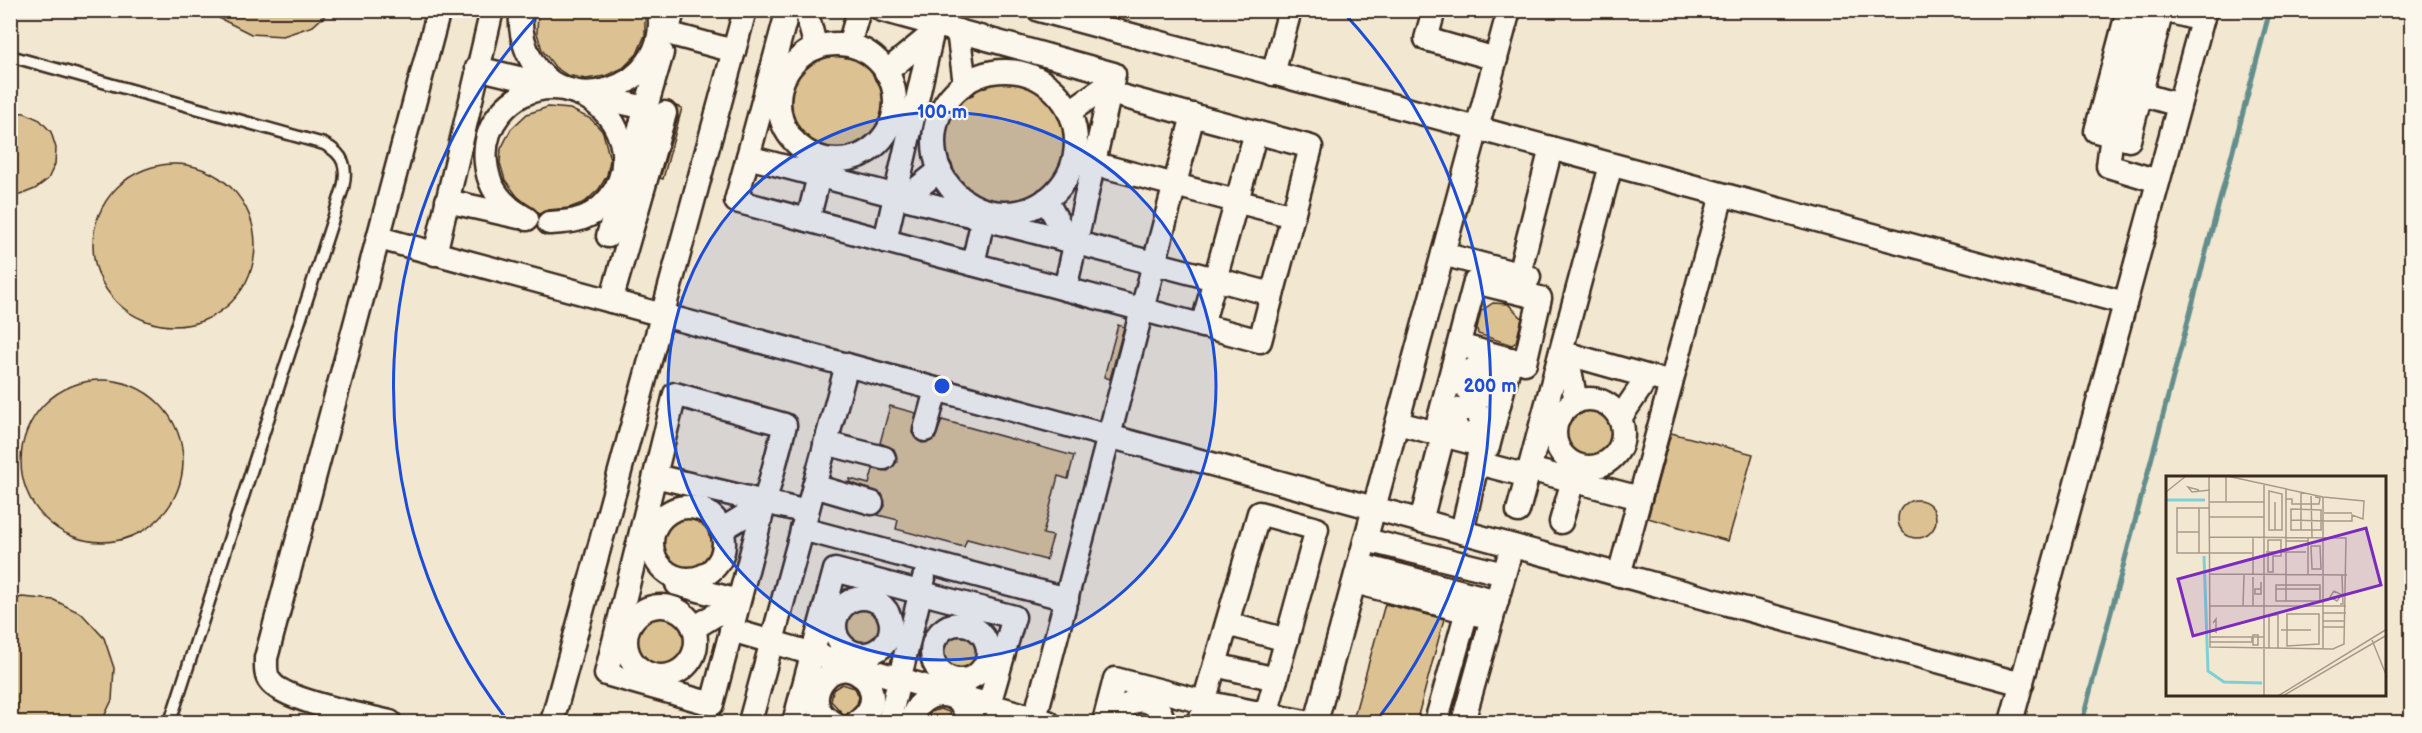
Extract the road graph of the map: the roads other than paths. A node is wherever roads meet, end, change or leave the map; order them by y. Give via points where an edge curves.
1 (440, 10) edge
2 (492, 10) edge
3 (659, 10) edge
4 (673, 10) edge
5 (745, 10) edge
6 (790, 10) edge
7 (806, 10) edge
8 (859, 10) edge
9 (882, 10) edge
10 (1039, 10) edge
11 (1290, 10) edge
12 (1434, 10) edge
13 (1509, 10) edge
14 (517, 12) edge
15 (2203, 15) edge
16 (2145, 18) edge
17 (933, 29) junction
18 (958, 31) junction
19 (667, 33) junction
20 (849, 45) junction
21 (816, 48) junction
22 (734, 51) junction
23 (527, 52) junction
24 (1037, 53) junction
25 (10, 56) edge
26 (2132, 57) junction
27 (1496, 59) junction
28 (477, 68) junction
29 (886, 72) junction
30 (500, 74) junction
31 (1273, 74) junction
32 (1032, 77) junction
33 (629, 81) junction
34 (965, 84) junction
35 (773, 88) junction
36 (1111, 88) junction
37 (2124, 89) junction
38 (570, 90) junction
39 (507, 105) junction
40 (2179, 105) junction
41 (648, 110) junction
42 (1069, 112) junction
43 (903, 116) junction
44 (1193, 116) junction
45 (2116, 121) junction
46 (937, 123) junction
47 (1477, 129) junction
48 (785, 130) junction
49 (1256, 132) junction
50 (619, 133) junction
51 (461, 140) junction
52 (486, 144) junction
53 (1551, 148) junction
54 (869, 151) junction
55 (754, 158) junction
56 (1084, 160) junction
57 (1611, 165) junction
58 (821, 167) junction
59 (940, 170) junction
60 (2158, 181) junction
61 (1175, 184) junction
62 (493, 189) junction
63 (892, 195) junction
64 (1722, 195) junction
65 (1046, 200) junction
66 (1237, 201) junction
67 (456, 203) junction
68 (593, 213) junction
69 (1293, 216) junction
70 (983, 219) junction
71 (808, 220) junction
72 (538, 221) junction
73 (616, 236) junction
74 (379, 238) junction
75 (885, 241) junction
76 (1072, 242) junction
77 (435, 254) junction
78 (1443, 254) junction
79 (973, 264) junction
80 (1155, 264) junction
81 (1215, 279) junction
82 (1065, 289) junction
83 (1272, 294) junction
84 (611, 301) junction
85 (2125, 303) junction
86 (1144, 310) junction
87 (662, 315) junction
88 (1202, 326) junction
89 (1564, 353) junction
90 (846, 365) junction
91 (1609, 366) junction
92 (1483, 375) junction
93 (1671, 383) junction
94 (1641, 387) dead end
95 (936, 390) junction
96 (1601, 401) junction
97 (1576, 402) junction
98 (1620, 418) junction
99 (1549, 421) junction
100 (1398, 423) junction
101 (925, 430) dead end
102 (1110, 437) junction
103 (825, 443) junction
104 (1559, 451) junction
105 (884, 458) dead end
106 (1602, 466) junction
107 (1529, 469) junction
108 (1574, 473) junction
109 (655, 476) junction
110 (814, 486) junction
111 (1609, 490) junction
112 (1640, 498) junction
113 (702, 499) junction
114 (872, 503) dead end
115 (764, 504) junction
116 (1374, 508) junction
117 (1518, 511) dead end
118 (665, 515) junction
119 (804, 520) junction
120 (1421, 521) junction
121 (1561, 522) dead end
122 (721, 530) junction
123 (1467, 533) junction
124 (1366, 540) junction
125 (649, 542) junction
126 (1512, 546) junction
127 (1395, 547) junction
128 (1431, 556) junction
129 (719, 561) junction
130 (749, 562) junction
131 (926, 562) junction
132 (1464, 564) junction
133 (840, 571) junction
134 (632, 572) junction
135 (1357, 573) junction
136 (1504, 574) junction
137 (1619, 575) junction
138 (677, 581) junction
139 (1386, 581) junction
140 (1422, 590) junction
141 (922, 593) junction
142 (1066, 599) junction
143 (738, 601) junction
144 (1458, 603) junction
145 (670, 607) junction
146 (1494, 609) junction
147 (645, 610) junction
148 (1009, 615) junction
149 (974, 622) junction
150 (1227, 624) junction
151 (731, 630) junction
152 (622, 631) junction
153 (855, 635) junction
154 (1287, 640) junction
155 (772, 641) junction
156 (936, 645) junction
157 (691, 649) junction
158 (724, 658) junction
159 (632, 661) junction
160 (1215, 665) junction
161 (987, 667) junction
162 (611, 675) junction
163 (898, 678) junction
164 (1276, 679) junction
165 (650, 680) junction
166 (867, 683) junction
167 (2022, 684) junction
168 (949, 689) junction
169 (705, 702) junction
170 (1198, 705) edge
171 (816, 708) edge
172 (1138, 713) edge
173 (976, 716) edge
174 (885, 717) edge
175 (1256, 719) edge
176 (1039, 721) edge
177 (170, 723) edge
178 (390, 723) edge
179 (552, 723) edge
180 (750, 723) edge
181 (794, 723) edge
182 (1305, 723) edge
183 (1316, 723) edge
184 (1436, 723) edge
185 (1463, 723) edge
186 (2011, 723) edge

1 - 74 street
2 - 28 street
3 - 33 street via 658,45 648,64
4 - 19 street
5 - 22 street
6 - 35 street
7 - 21 street
8 - 20 street
9 - 17 street
10 - 31 street
11 - 31 street
12 - 27 street via 1426,39
13 - 27 street
14 - 23 street
15 - 16 street
15 - 40 street
16 - 26 street
16 - 26 street
17 - 18 street
17 - 29 street
17 - 43 street
18 - 24 street
18 - 34 street
19 - 22 street
19 - 41 street
20 - 21 street
20 - 29 street via 865,51
21 - 35 street via 794,61
22 - 87 street
23 - 30 street
23 - 38 street via 547,78
24 - 32 street
24 - 36 street via 1114,74
25 - 177 lane via 324,144 337,150 344,161 343,188
26 - 37 street
26 - 37 street
27 - 47 street
28 - 30 street
28 - 51 street
29 - 43 street
30 - 38 street
30 - 39 street
31 - 47 street
32 - 34 street via 1011,71 987,74
32 - 42 street via 1054,90
33 - 38 street via 613,90
33 - 41 street
34 - 46 street via 947,101
35 - 48 street
35 - 55 street
36 - 42 street
36 - 44 street
36 - 56 street
37 - 40 street
37 - 45 street
37 - 45 street
38 - 39 street via 549,87 526,92
38 - 41 street
38 - 50 street via 592,98 608,113
39 - 52 street via 493,123
40 - 60 street
41 - 50 street
41 - 73 street
41 - 73 street via 649,174
42 - 56 street
43 - 46 street
43 - 54 street
43 - 63 street
44 - 49 street
44 - 61 street
45 - 60 street via 2108,166
46 - 59 street via 934,147
47 - 53 street
47 - 78 street
48 - 55 street
48 - 58 street
49 - 66 street
49 - 69 street via 1311,147
50 - 68 street via 623,155 620,177 609,197
51 - 52 street
51 - 67 street
52 - 62 street via 486,167
53 - 57 street
53 - 92 street
54 - 58 street
54 - 63 street
55 - 58 street
55 - 71 street via 736,201
56 - 61 street
56 - 65 street
56 - 76 street
57 - 64 street
57 - 89 street
58 - 63 street
58 - 71 street
59 - 63 street
59 - 65 street via 953,191 973,206 996,213 1018,212
60 - 85 street
61 - 66 street
61 - 80 street
62 - 67 street
62 - 72 street via 508,207
63 - 70 street
63 - 75 street
64 - 85 street
64 - 93 street
65 - 76 street
66 - 69 street
66 - 81 street
67 - 72 street
67 - 77 street
68 - 72 street via 572,222
68 - 73 street
69 - 83 street
70 - 76 street
70 - 79 street
71 - 75 street
72 - 73 street
73 - 84 street
74 - 77 street
74 - 178 street via 266,670 269,681 278,689
75 - 79 street
76 - 80 street
76 - 82 street
77 - 84 street
78 - 92 street
78 - 100 street
79 - 82 street
80 - 81 street
80 - 86 street
81 - 83 street
81 - 88 street
82 - 86 street
83 - 88 street via 1260,341
84 - 87 street
85 - 167 street
86 - 88 street
86 - 102 street
87 - 90 street
87 - 179 street
89 - 91 street
89 - 97 street
89 - 99 street
90 - 95 street
90 - 103 street
91 - 93 street
91 - 96 street
92 - 92 street via 1475,282 1477,282
92 - 100 street
92 - 107 street
92 - 120 street
92 - 123 street
93 - 112 street
94 - 98 street
95 - 101 street
95 - 102 street
96 - 97 street
96 - 98 street
97 - 99 street
98 - 106 street via 1623,440 1619,451
99 - 104 street
99 - 107 street
100 - 116 street
102 - 116 street
102 - 142 street
103 - 105 street
103 - 110 street
104 - 107 street
104 - 108 street
106 - 108 street
106 - 111 street
107 - 108 street
107 - 117 street
108 - 111 street
108 - 121 street
109 - 113 street
109 - 115 street via 675,394 785,425
109 - 118 street
109 - 125 street
110 - 114 street
110 - 119 street
111 - 112 street
112 - 137 street
113 - 115 street
113 - 118 street
113 - 122 street
115 - 119 street
115 - 122 street
115 - 130 street
116 - 120 street
116 - 124 street
118 - 125 street
119 - 131 street
119 - 155 street
120 - 123 street
120 - 127 street
120 - 128 street
122 - 129 street via 724,544
123 - 126 street
123 - 132 street
124 - 127 street
124 - 135 street
125 - 134 street
125 - 138 street via 663,570
126 - 136 street
126 - 137 street
127 - 128 street
127 - 139 street
128 - 132 street
128 - 140 street
129 - 130 street
129 - 138 street via 697,578
129 - 143 street
130 - 143 street
131 - 141 street
131 - 142 street
132 - 136 street
132 - 144 street
133 - 153 street
133 - 153 street
133 - 153 street via 835,570
134 - 138 street
134 - 147 street
134 - 152 street
135 - 139 street
135 - 183 street
136 - 146 street
137 - 167 street
138 - 143 street
138 - 145 street
139 - 140 street
140 - 144 street
141 - 149 street
141 - 153 street
141 - 153 street
141 - 153 street
141 - 156 street
142 - 176 street
143 - 151 street
143 - 157 street
144 - 146 street
144 - 184 street
145 - 147 street
145 - 157 street via 684,614
146 - 185 street
147 - 152 street
148 - 149 street
148 - 149 street
148 - 161 street via 1014,617
149 - 156 street via 953,624
149 - 161 street via 988,648
150 - 154 street
150 - 154 street via 1259,513 1317,529
150 - 160 street
151 - 155 street
151 - 158 street
152 - 159 street
152 - 162 street via 606,674
153 - 155 street
153 - 156 street
153 - 163 street
153 - 163 street
153 - 166 street via 857,673
153 - 171 street
154 - 164 street
155 - 180 street
156 - 163 street
156 - 168 street via 938,670
157 - 158 street
157 - 165 street via 668,676
157 - 169 street
158 - 169 street via 712,704
159 - 162 street
159 - 165 street
160 - 164 street
160 - 170 street
161 - 168 street
161 - 173 street
162 - 165 street
163 - 166 street
163 - 168 street
163 - 174 street
163 - 174 street
164 - 175 street
165 - 169 street
166 - 174 street
167 - 186 street
168 - 173 street
168 - 174 street
170 - 172 street
170 - 172 street
170 - 175 street
171 - 181 street
172 - 172 street via 1119,680 1115,680
173 - 176 street
175 - 182 street

